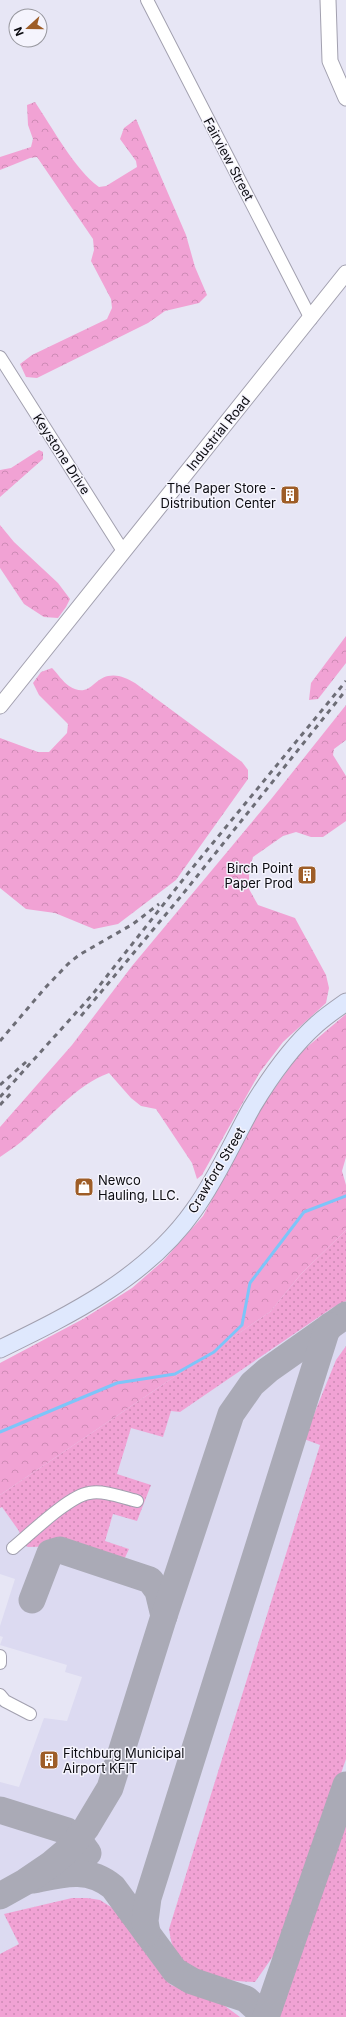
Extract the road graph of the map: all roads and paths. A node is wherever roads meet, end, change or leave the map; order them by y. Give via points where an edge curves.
1 (147, 0) edge
2 (328, 0) edge
3 (346, 98) edge
4 (346, 273) edge
5 (311, 319) junction
6 (0, 357) edge
7 (123, 551) junction
8 (0, 706) edge
9 (346, 1002) edge
10 (0, 1349) edge
11 (137, 1501) dead end
12 (13, 1548) dead end
13 (0, 1656) edge
14 (0, 1663) edge
15 (0, 1695) edge
16 (30, 1714) dead end

1 - 5 street, Fairview Street
2 - 3 street via 330,61
4 - 5 street, Industrial Road
5 - 7 street, Industrial Road
6 - 7 street, Keystone Drive
7 - 8 street, Industrial Road
9 - 10 main road, Crawford Street via 317,1023 281,1064 252,1107 194,1210 164,1247 131,1276 95,1299
11 - 12 street via 102,1493 81,1495
13 - 14 street
15 - 16 street via 5,1701

